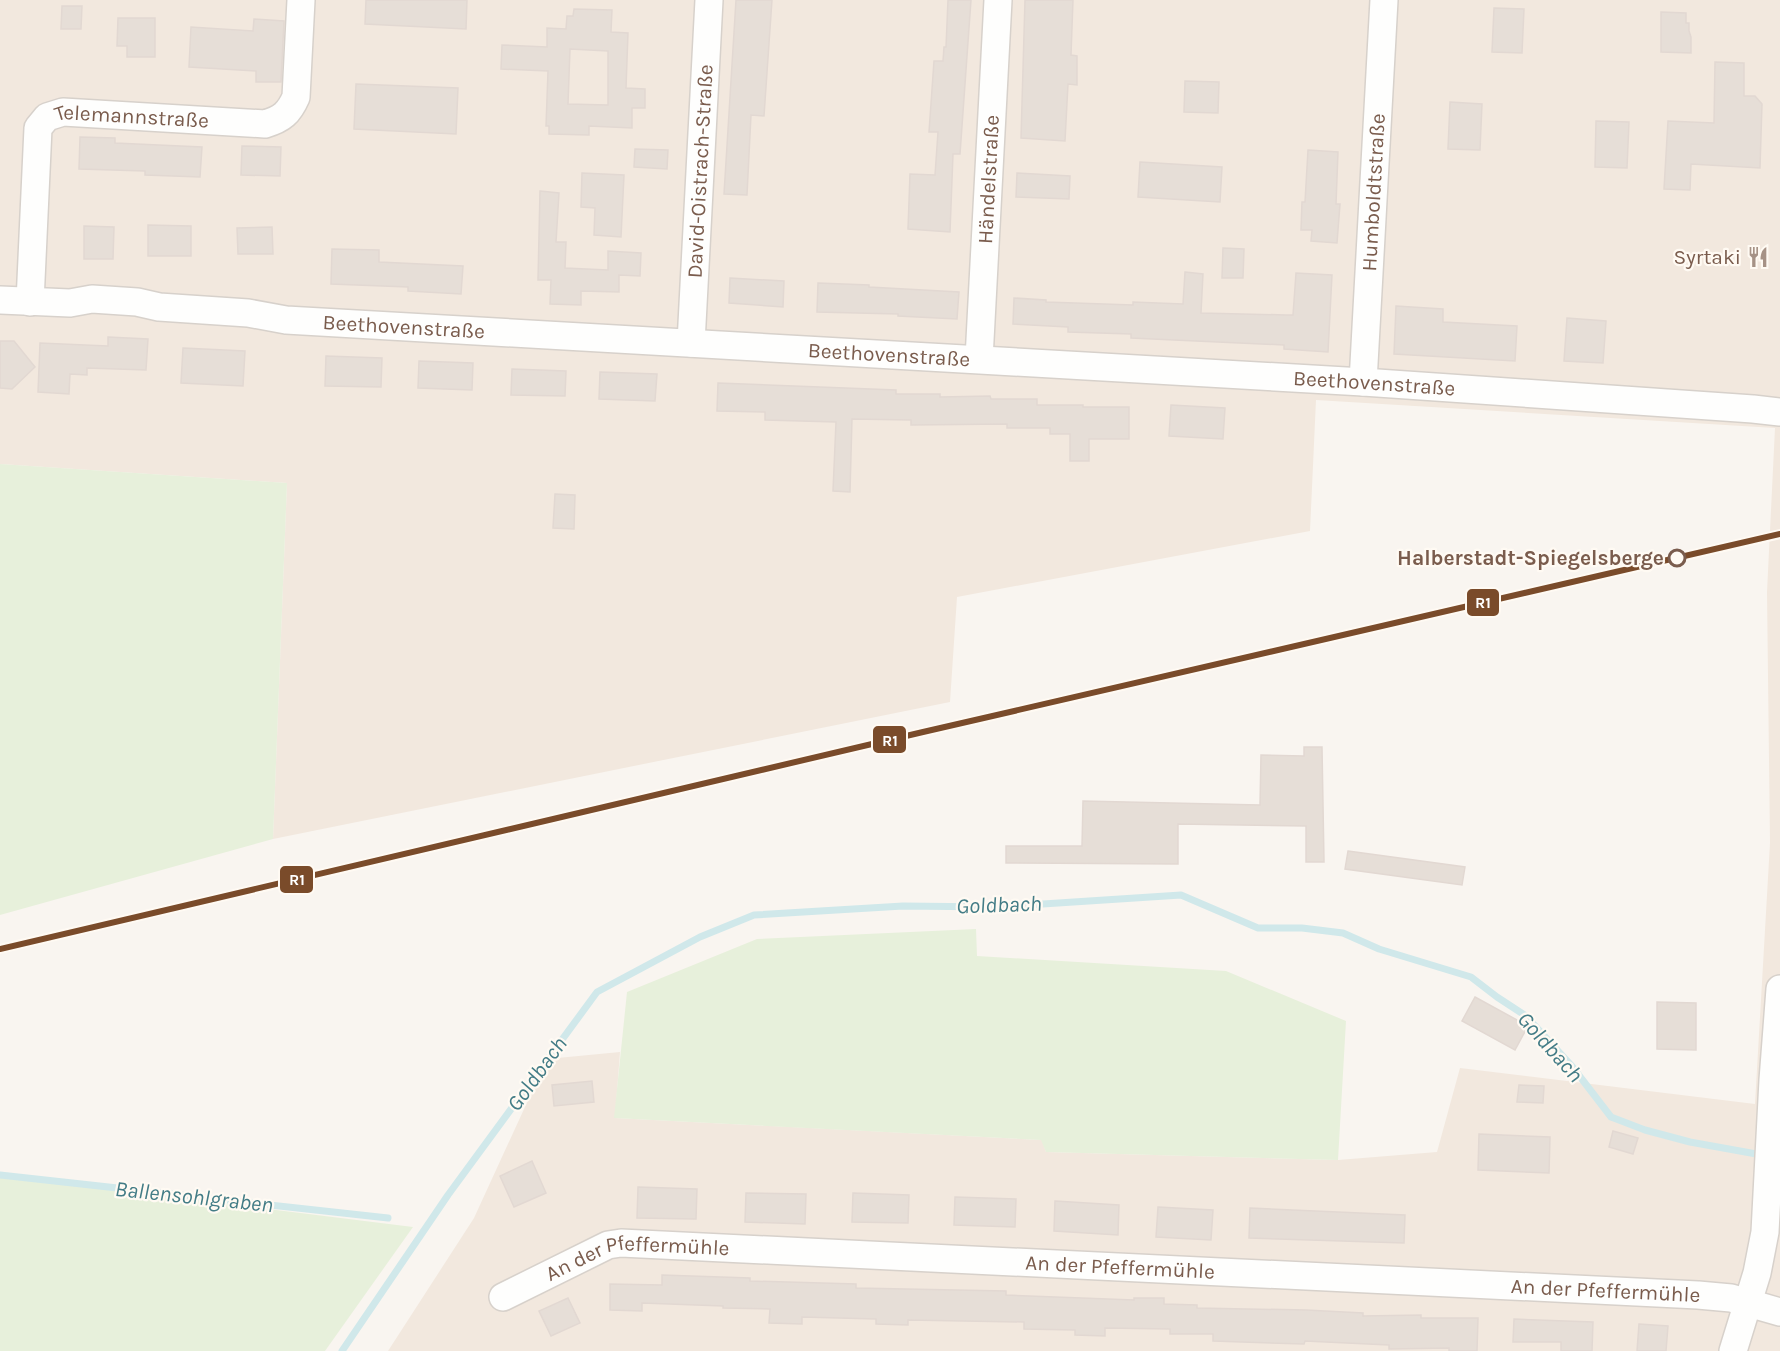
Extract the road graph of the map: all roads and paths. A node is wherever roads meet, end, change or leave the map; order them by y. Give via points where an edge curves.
1 (301, 0) edge
2 (709, 0) edge
3 (998, 0) edge
4 (1384, 0) edge
5 (0, 300) edge
6 (30, 302) junction
7 (691, 343) junction
8 (979, 359) junction
9 (1363, 382) junction
10 (1780, 412) edge
11 (1780, 989) edge
12 (503, 1297) dead end
13 (1748, 1302) junction
14 (1780, 1312) edge
15 (1733, 1351) edge

1 - 6 street, Telemannstraße via 296,97 279,120 266,124 63,112 47,117 38,128
2 - 7 street, David-Oistrach-Straße
3 - 8 street, Händelstraße
4 - 9 street, Humboldtstraße
5 - 6 street, Beethovenstraße
6 - 7 street, Beethovenstraße via 92,299 286,320
7 - 8 street, Beethovenstraße
8 - 9 street, Beethovenstraße
9 - 10 street, Beethovenstraße
11 - 13 street via 1766,1232
12 - 13 street, An der Pfeffermühle via 608,1245 621,1243 1698,1295
13 - 14 street, An der Pfeffermühle
13 - 15 street

